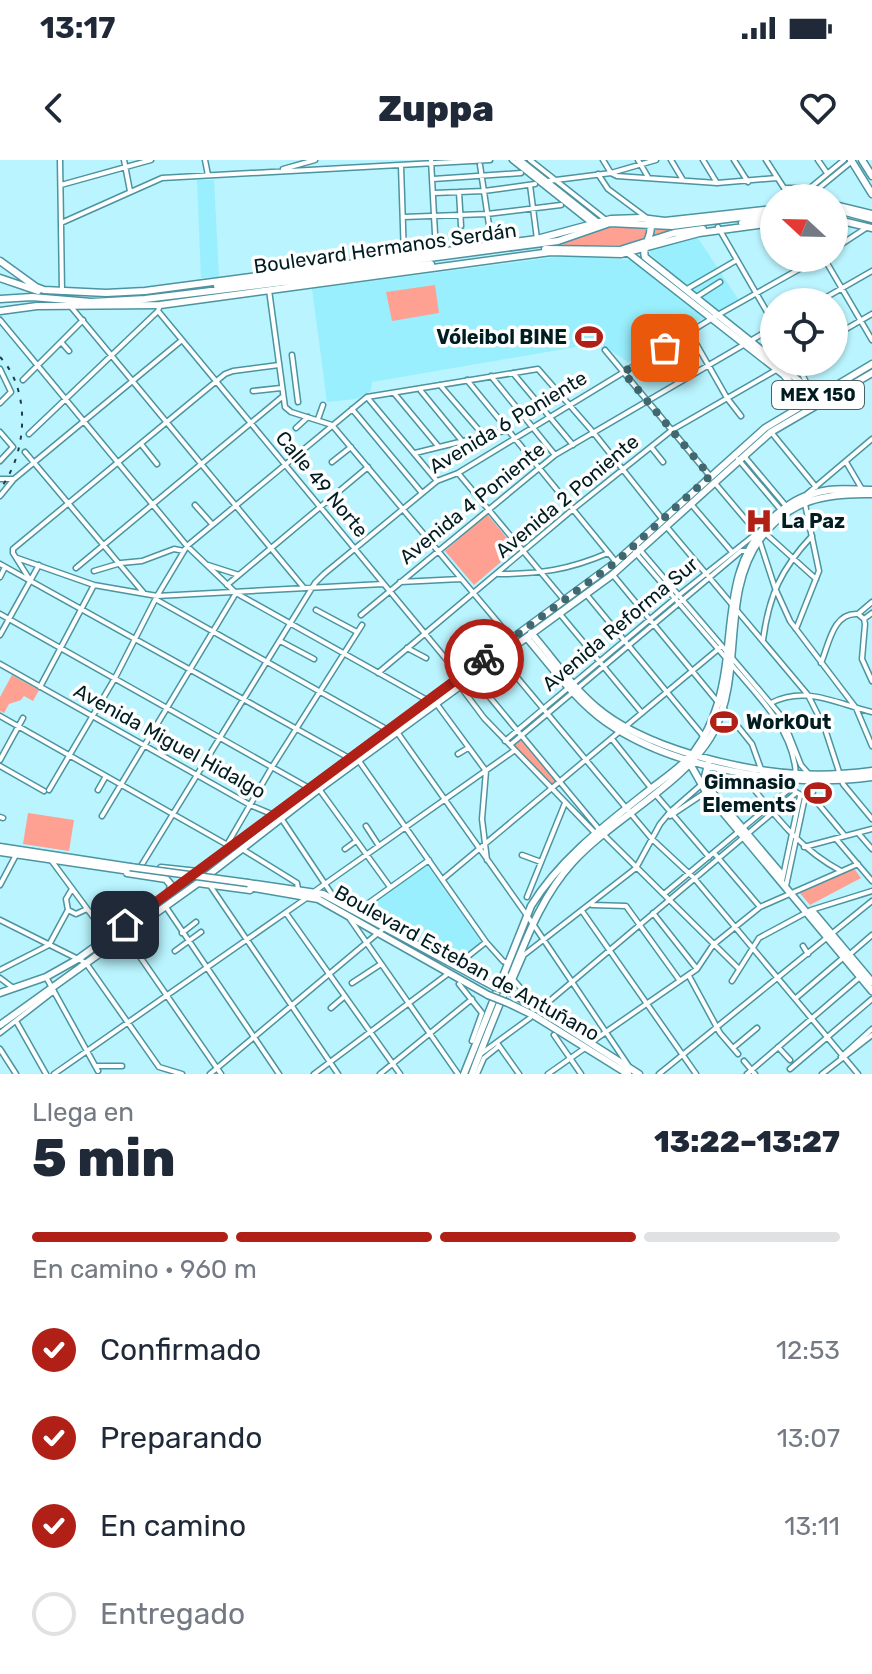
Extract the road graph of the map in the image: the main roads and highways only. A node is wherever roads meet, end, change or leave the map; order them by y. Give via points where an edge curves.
1 (524, 160) edge
2 (850, 160) edge
3 (862, 160) edge
4 (872, 174) edge
5 (872, 192) edge
6 (848, 216) edge
7 (848, 216) edge
8 (760, 217) edge
9 (760, 219) edge
10 (650, 222) junction
11 (870, 222) edge
12 (600, 224) junction
13 (704, 231) junction
14 (581, 234) junction
15 (648, 241) junction
16 (461, 248) junction
17 (644, 248) junction
18 (620, 250) junction
19 (587, 251) junction
20 (428, 253) junction
21 (471, 253) junction
22 (629, 253) junction
23 (447, 257) junction
24 (405, 259) junction
25 (0, 261) edge
26 (350, 264) junction
27 (340, 273) junction
28 (661, 274) junction
29 (24, 278) junction
30 (2, 279) edge
31 (277, 283) junction
32 (324, 283) junction
33 (29, 288) junction
34 (58, 292) junction
35 (32, 297) junction
36 (0, 298) edge
37 (187, 298) junction
38 (129, 300) junction
39 (148, 306) junction
40 (51, 307) junction
41 (0, 311) edge
42 (714, 318) junction
43 (760, 353) edge
44 (872, 364) edge
45 (872, 373) edge
46 (863, 374) junction
47 (787, 376) edge
48 (792, 376) edge
49 (798, 389) junction
50 (817, 400) junction
51 (808, 405) junction
52 (794, 409) junction
53 (739, 455) junction
54 (712, 479) junction
55 (868, 492) edge
56 (804, 499) junction
57 (665, 523) junction
58 (760, 535) junction
59 (636, 549) junction
60 (734, 607) junction
61 (527, 633) junction
62 (462, 681) junction
63 (623, 729) junction
64 (703, 742) junction
65 (681, 749) junction
66 (691, 760) junction
67 (708, 760) junction
68 (872, 774) edge
69 (794, 780) junction
70 (653, 790) junction
71 (709, 792) junction
72 (600, 833) junction
73 (0, 850) edge
74 (18, 852) junction
75 (109, 866) junction
76 (198, 872) junction
77 (208, 878) junction
78 (261, 886) junction
79 (169, 894) junction
80 (312, 894) junction
81 (382, 930) junction
82 (453, 969) junction
83 (863, 975) junction
84 (872, 982) edge
85 (872, 991) edge
86 (0, 993) edge
87 (0, 1025) edge
88 (588, 1045) junction
89 (629, 1071) edge
90 (464, 1074) edge
91 (474, 1074) edge
92 (639, 1074) edge

1 - 12 main road
2 - 5 main road
3 - 4 main road
6 - 11 main road
7 - 11 main road
8 - 10 main road, Boulevard Hermanos Serdán via 678,226
9 - 13 main road, Boulevard Hermanos Serdán
10 - 12 main road, Boulevard Hermanos Serdán
10 - 15 main road
12 - 14 main road, Boulevard Hermanos Serdán
12 - 16 main road via 537,239
13 - 15 main road, Boulevard Hermanos Serdán
13 - 17 main road
14 - 19 main road via 575,242
14 - 21 main road, Boulevard Hermanos Serdán
15 - 17 main road
15 - 18 main road, Boulevard Hermanos Serdán
16 - 20 main road
16 - 21 main road
17 - 22 main road
17 - 28 main road via 645,257
18 - 19 main road, Boulevard Hermanos Serdán
18 - 22 main road
19 - 22 main road
19 - 27 main road, Boulevard Hermanos Serdán via 558,247
19 - 32 main road
20 - 23 main road
20 - 24 main road
21 - 23 main road, Boulevard Hermanos Serdán
22 - 28 main road
23 - 24 main road, Boulevard Hermanos Serdán
24 - 26 main road
24 - 27 main road, Boulevard Hermanos Serdán
25 - 29 main road
26 - 27 main road
26 - 31 main road
27 - 31 main road, Boulevard Hermanos Serdán
27 - 32 main road
28 - 42 main road
28 - 42 main road
29 - 33 main road
29 - 34 main road
30 - 33 main road
30 - 36 main road via 7,289
31 - 32 main road
31 - 34 main road via 106,295
31 - 37 main road, Boulevard Hermanos Serdán
33 - 34 main road
35 - 36 main road, Boulevard Hermanos Serdán
35 - 38 main road, Boulevard Hermanos Serdán
35 - 40 main road
37 - 38 main road, Boulevard Hermanos Serdán
37 - 39 main road via 159,308
38 - 39 main road
39 - 40 main road
40 - 41 main road
42 - 43 main road
44 - 46 main road, MEX 150
45 - 46 main road, MEX 150
46 - 50 main road, MEX 150
47 - 49 main road
48 - 50 main road
49 - 51 main road
49 - 52 main road
50 - 51 main road, MEX 150
51 - 52 main road, MEX 150
51 - 53 main road, MEX 150
52 - 53 main road, MEX 150 via 765,428
53 - 54 main road, MEX 150
54 - 57 main road, MEX 150
54 - 57 main road, MEX 150
55 - 56 main road via 832,489
56 - 58 main road
56 - 58 main road via 784,508
57 - 59 main road, MEX 150
58 - 60 main road
58 - 60 main road via 737,576
59 - 61 main road, MEX 150
59 - 61 main road, MEX 150 via 612,575
60 - 64 main road via 721,705
61 - 62 main road, MEX 150
61 - 62 main road, MEX 150 via 512,639
61 - 63 main road via 573,688
62 - 76 main road, MEX 150 via 427,700
62 - 77 main road, MEX 150
63 - 65 main road
63 - 66 main road
64 - 65 main road
64 - 66 main road
64 - 67 main road
65 - 66 main road
66 - 67 main road
66 - 70 main road
66 - 70 main road
66 - 71 main road
67 - 69 main road
67 - 69 main road via 741,772
67 - 71 main road
68 - 69 main road
70 - 72 main road
71 - 83 main road
72 - 90 main road via 558,869 531,906
72 - 91 main road via 539,910
73 - 74 main road, Boulevard Esteban de Antuñano
74 - 75 main road, Boulevard Esteban de Antuñano
74 - 75 main road, Boulevard Esteban de Antuñano
75 - 76 main road
75 - 78 main road, Boulevard Esteban de Antuñano, bridge
75 - 79 main road via 166,879
76 - 79 main road, MEX 150
77 - 78 main road
77 - 87 main road, MEX 150
78 - 80 main road, Boulevard Esteban de Antuñano
78 - 80 main road, Boulevard Esteban de Antuñano
79 - 86 main road, MEX 150 via 78,959
80 - 81 main road, Boulevard Esteban de Antuñano
80 - 81 main road, Boulevard Esteban de Antuñano via 336,901
81 - 82 main road, Boulevard Esteban de Antuñano
82 - 88 main road, Boulevard Esteban de Antuñano, bridge via 488,995
82 - 88 main road, Boulevard Esteban de Antuñano, bridge via 512,993
83 - 84 main road
83 - 85 main road
88 - 89 main road, Boulevard Esteban de Antuñano
89 - 92 main road, Boulevard Esteban de Antuñano

